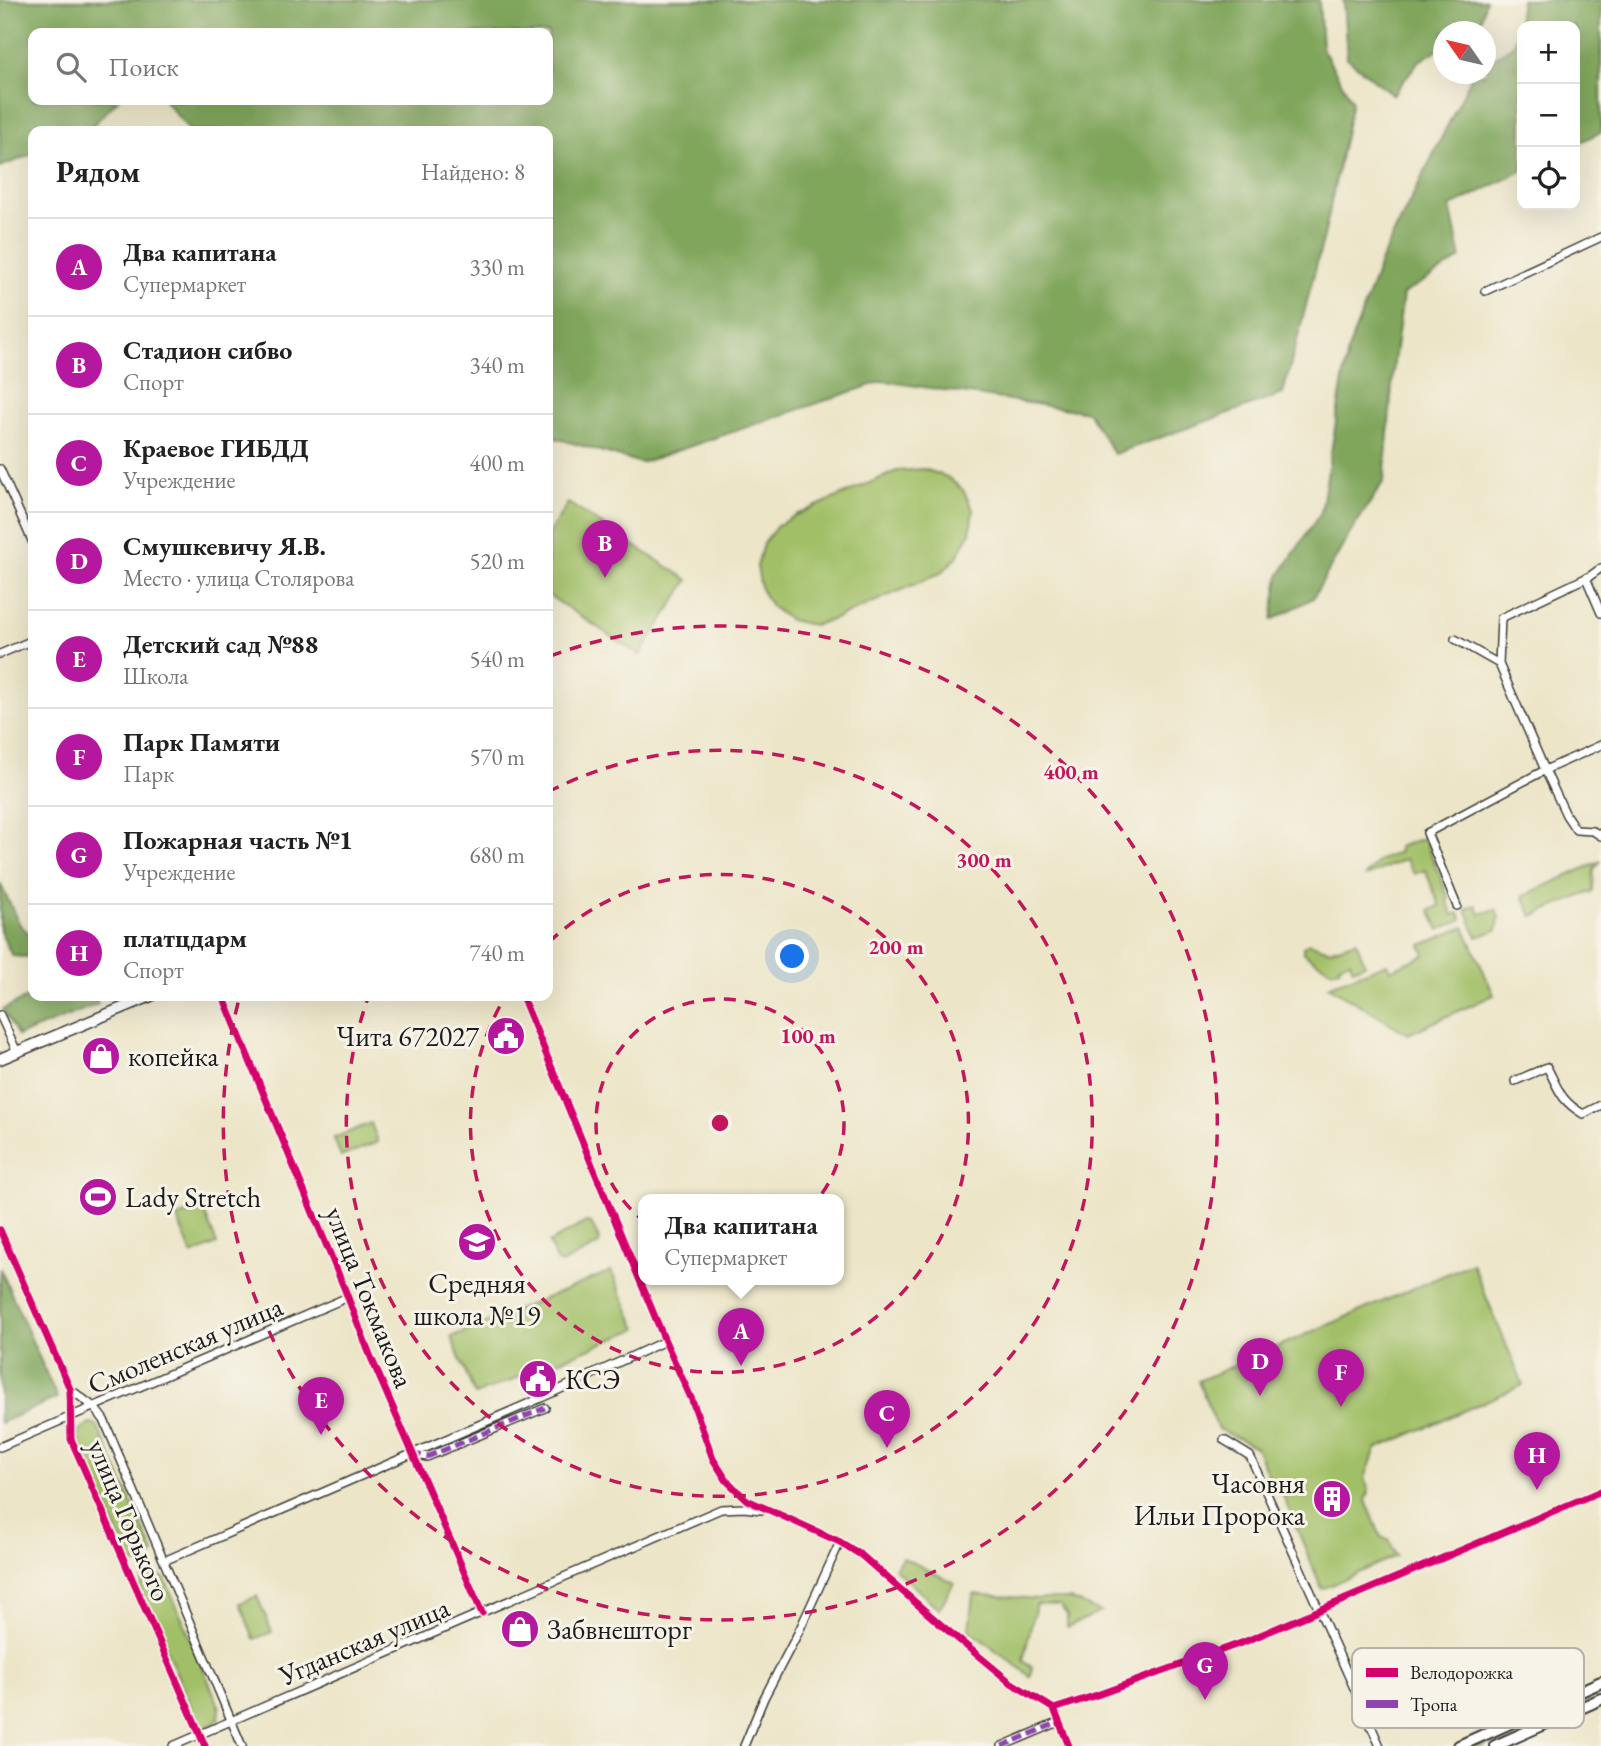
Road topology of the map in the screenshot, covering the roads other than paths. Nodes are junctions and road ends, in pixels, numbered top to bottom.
1 (1601, 237) edge
2 (1485, 291) dead end
3 (0, 469) edge
4 (28, 532) edge
5 (1601, 568) edge
6 (1586, 578) junction
7 (1601, 613) edge
8 (1455, 639) dead end
9 (28, 642) edge
10 (0, 654) edge
11 (1499, 664) junction
12 (1601, 745) edge
13 (1545, 770) junction
14 (1601, 836) edge
15 (1457, 906) dead end
16 (138, 1001) edge
17 (225, 1001) edge
18 (524, 1001) edge
19 (0, 1015) edge
20 (17, 1052) junction
21 (0, 1059) edge
22 (1515, 1081) dead end
23 (1601, 1105) edge
24 (0, 1230) edge
25 (638, 1276) edge
26 (642, 1285) edge
27 (348, 1297) junction
28 (665, 1341) junction
29 (70, 1389) junction
30 (94, 1407) junction
31 (545, 1408) dead end
32 (70, 1416) junction
33 (1224, 1440) dead end
34 (0, 1447) edge
35 (412, 1453) junction
36 (1601, 1491) edge
37 (769, 1511) junction
38 (840, 1542) junction
39 (164, 1562) junction
40 (1321, 1610) junction
41 (482, 1613) junction
42 (1352, 1681) edge
43 (1601, 1682) edge
44 (1584, 1690) edge
45 (1601, 1699) edge
46 (1584, 1707) edge
47 (1054, 1709) junction
48 (232, 1721) junction
49 (1059, 1722) junction
50 (1372, 1728) edge
51 (1498, 1728) edge
52 (1536, 1728) edge
53 (200, 1734) junction
54 (173, 1746) edge
55 (205, 1746) edge
56 (242, 1746) edge
57 (744, 1746) edge
58 (1002, 1746) edge
59 (1069, 1746) edge
60 (1380, 1746) edge
61 (1458, 1746) edge
62 (1495, 1746) edge

1 - 2 street
3 - 4 street
5 - 6 street
6 - 7 street
6 - 11 street
8 - 11 street
9 - 10 street
11 - 13 street
12 - 13 street
13 - 14 street
13 - 15 street
16 - 20 street
17 - 27 street, улица Токмакова
18 - 25 street
19 - 20 street
20 - 21 street
22 - 23 street
24 - 29 street, улица Горького
26 - 28 street
27 - 30 street, Смоленская улица
27 - 35 street, улица Токмакова
28 - 35 street
28 - 37 street
29 - 30 street, улица Горького
29 - 32 street, улица Горького
30 - 32 street, Смоленская улица
30 - 39 street, улица Горького
31 - 35 street
32 - 34 street, Смоленская улица
32 - 53 street, улица Горького
33 - 40 street
35 - 39 street
35 - 41 street, улица Токмакова
36 - 40 street
37 - 38 street
37 - 41 street, Угданская улица
38 - 47 street
38 - 57 street
39 - 48 street, улица Горького
40 - 42 street
40 - 47 street
41 - 48 street, Угданская улица
43 - 44 main road
45 - 46 main road
47 - 49 street
48 - 53 street, Угданская улица
48 - 56 street, улица Горького
49 - 58 street
49 - 59 street
50 - 60 street
51 - 61 main road
52 - 62 main road
53 - 54 street, Угданская улица
53 - 55 street, улица Горького

